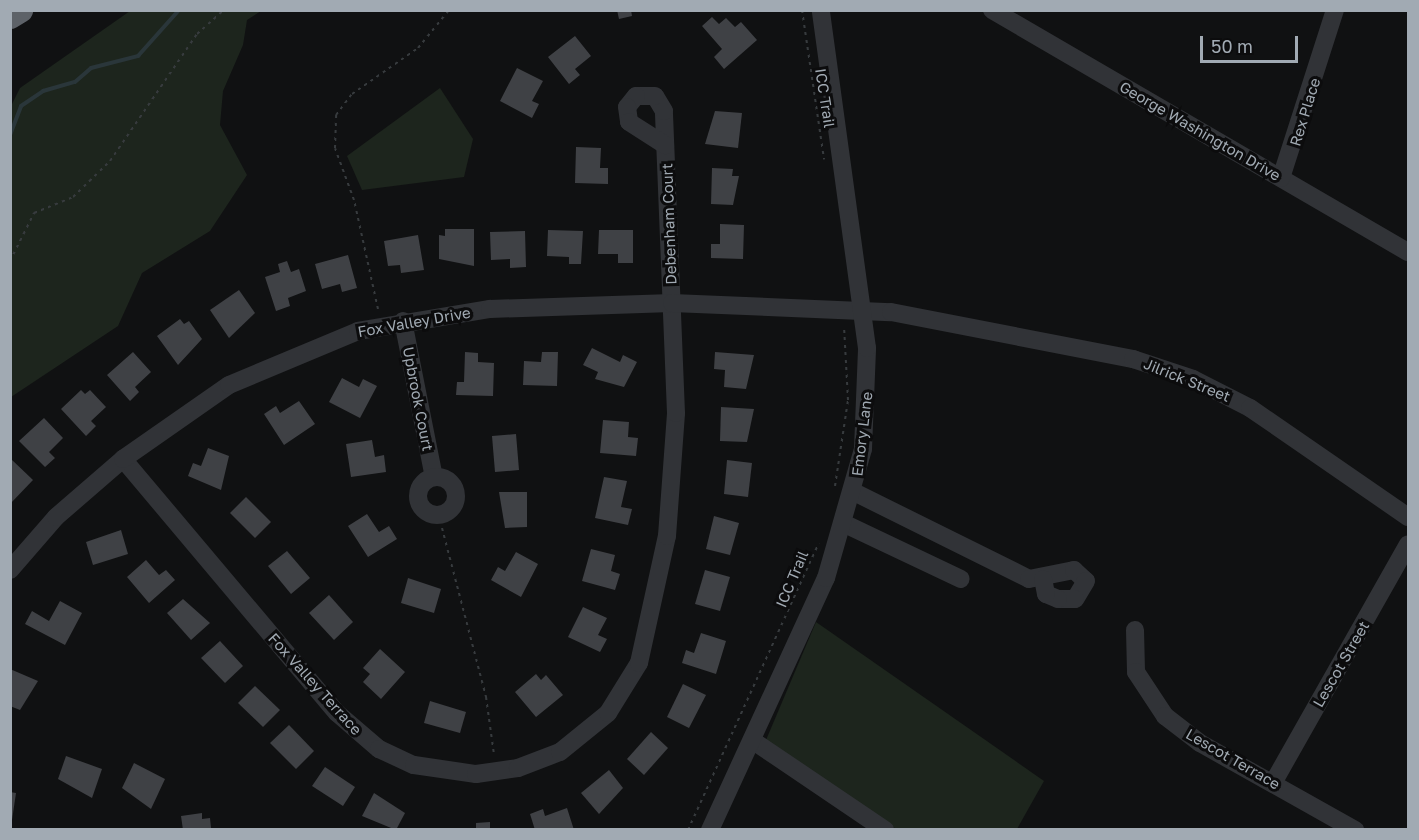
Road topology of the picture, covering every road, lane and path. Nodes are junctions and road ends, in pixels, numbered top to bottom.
1 (20, 10) edge
2 (224, 10) edge
3 (449, 10) edge
4 (802, 10) edge
5 (820, 10) edge
6 (992, 10) edge
7 (1335, 10) edge
8 (10, 16) edge
9 (665, 146) dead end
10 (825, 161) dead end
11 (1281, 178) junction
12 (1408, 252) edge
13 (10, 261) edge
14 (672, 303) junction
15 (378, 309) dead end
16 (862, 311) junction
17 (843, 320) dead end
18 (403, 321) junction
19 (123, 459) junction
20 (434, 477) dead end
21 (834, 491) dead end
22 (854, 492) junction
23 (1408, 517) edge
24 (845, 524) junction
25 (441, 528) dead end
26 (822, 534) dead end
27 (1408, 544) edge
28 (10, 570) edge
29 (961, 579) dead end
30 (1042, 579) dead end
31 (1135, 630) dead end
32 (752, 740) junction
33 (494, 760) dead end
34 (1273, 783) junction
35 (688, 830) edge
36 (710, 830) edge
37 (885, 830) edge
38 (1355, 830) edge

1 - 8 highway
2 - 13 path
3 - 15 path
4 - 10 path, ICC Trail
5 - 16 street, Emory Lane
6 - 11 street, George Washington Drive
7 - 11 street, Rex Place
9 - 14 street, Debenham Court
11 - 12 street, George Washington Drive
14 - 16 street, Fox Valley Drive
14 - 18 street, Fox Valley Drive
14 - 19 street, Fox Valley Terrace
16 - 22 street, Emory Lane
16 - 23 street, Jilrick Street
17 - 21 path
18 - 19 street, Fox Valley Drive
18 - 20 street, Upbrook Court
19 - 28 street, Fox Valley Drive
22 - 24 street, Emory Lane
22 - 30 street
24 - 29 street
24 - 32 street, Emory Lane
25 - 33 path
26 - 35 path, ICC Trail
27 - 34 street, Lescot Street
31 - 34 street, Lescot Terrace
32 - 36 street, Emory Lane
32 - 37 street
34 - 38 street, Lescot Terrace

